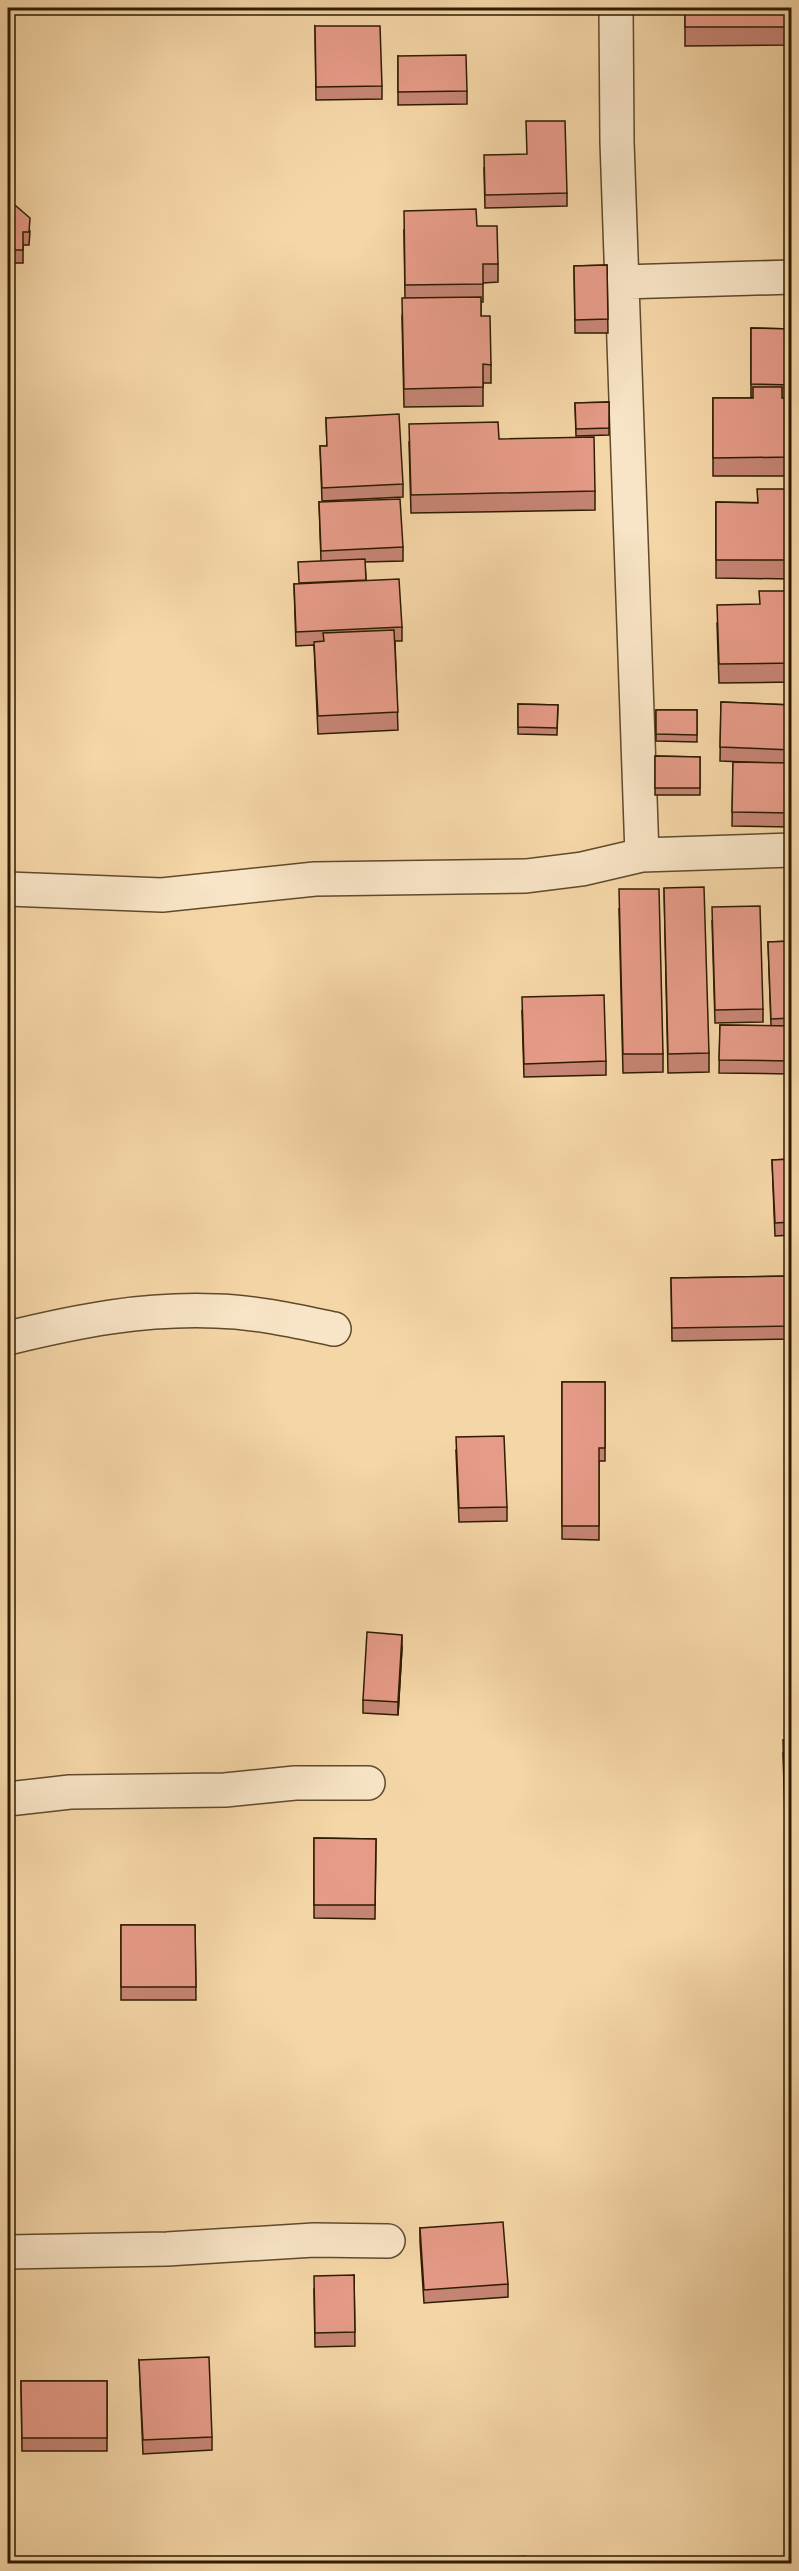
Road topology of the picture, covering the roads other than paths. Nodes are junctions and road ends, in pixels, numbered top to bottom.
1 (616, 8) edge
2 (792, 277) edge
3 (622, 282) junction
4 (792, 849) edge
5 (642, 855) junction
6 (8, 889) edge
7 (334, 1329) dead end
8 (8, 1338) edge
9 (368, 1783) dead end
10 (8, 1799) edge
11 (388, 2241) dead end
12 (8, 2252) edge

1 - 3 street
2 - 3 street
3 - 5 street
4 - 5 street
5 - 6 street
7 - 8 street
9 - 10 street
11 - 12 street

